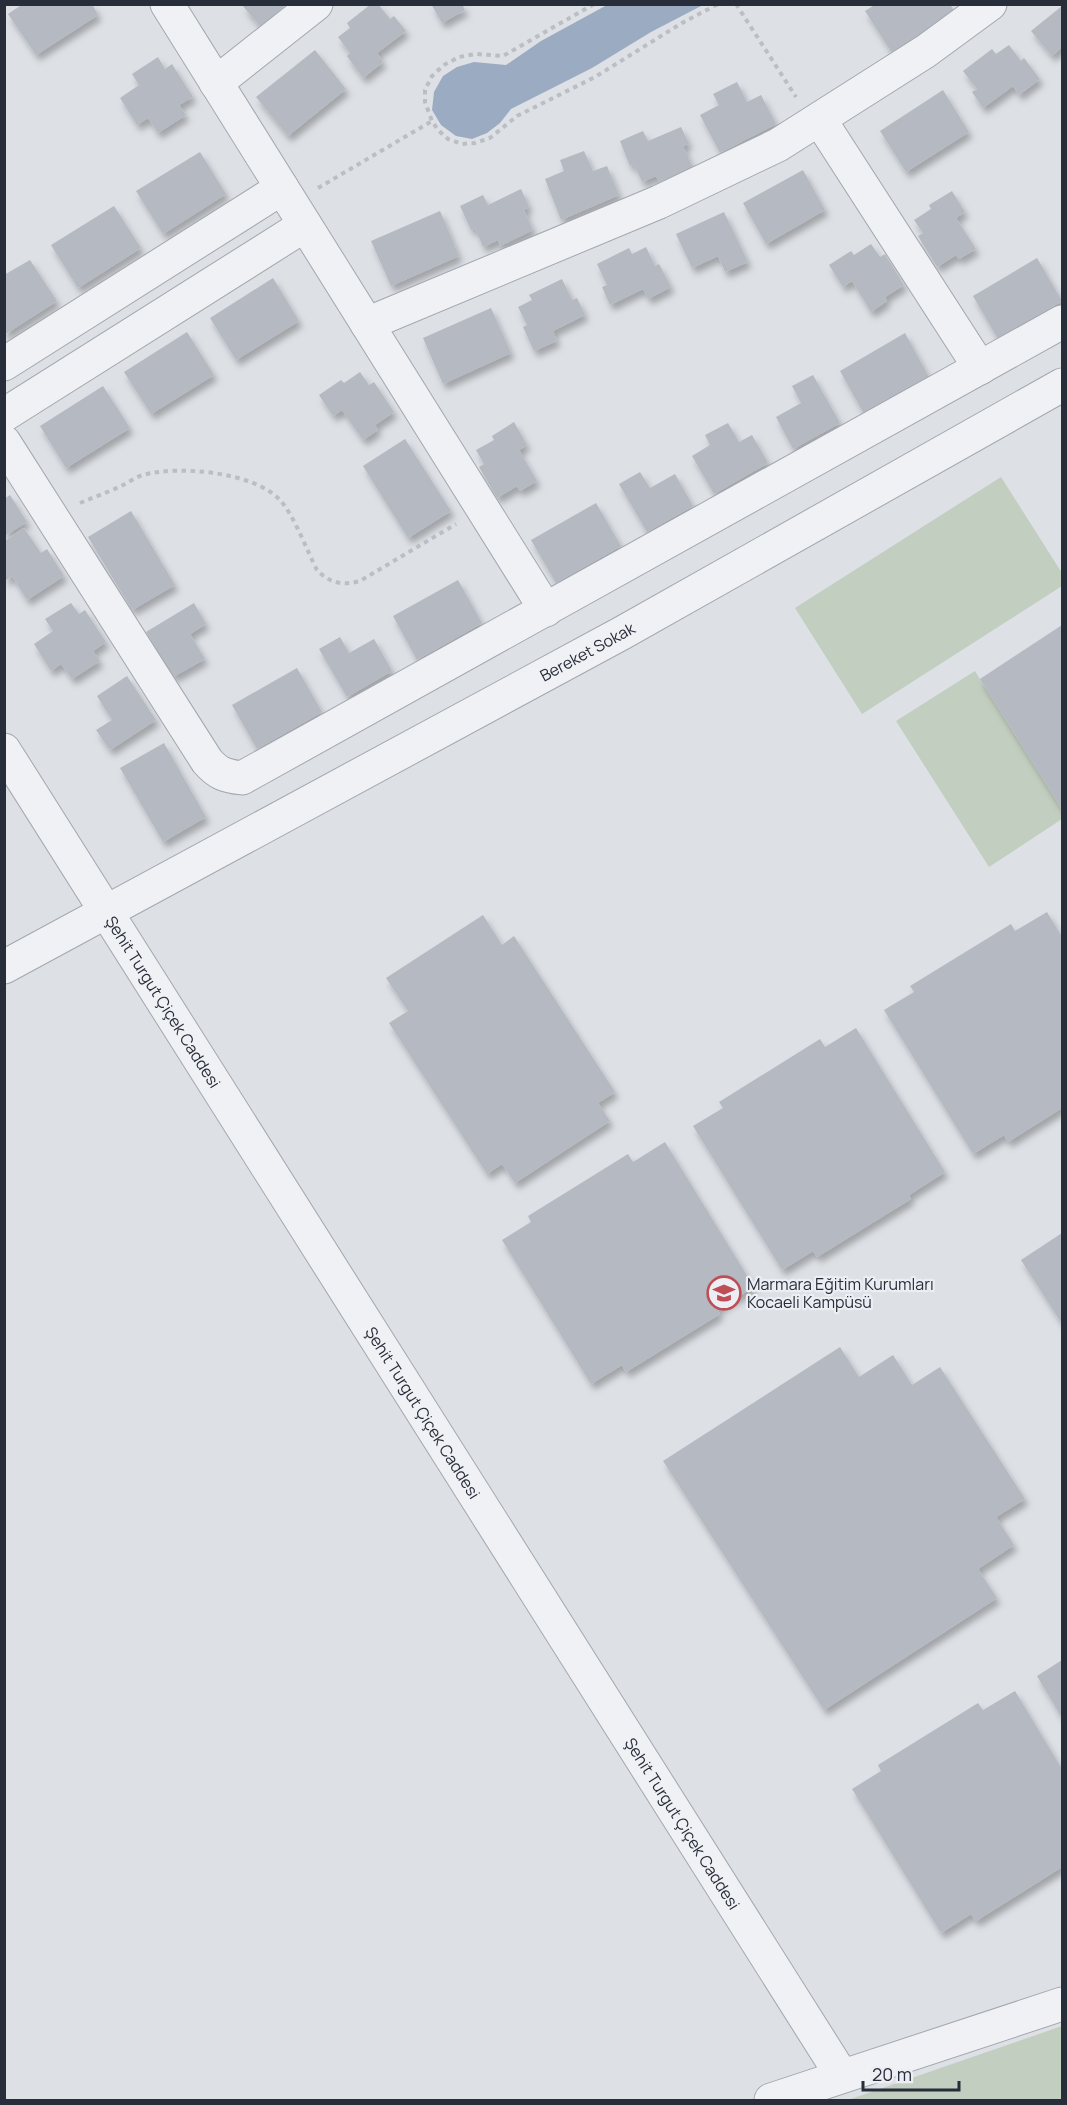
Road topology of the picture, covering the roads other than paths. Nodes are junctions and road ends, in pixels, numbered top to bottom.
1 (167, 4) edge
2 (316, 4) edge
3 (990, 4) edge
4 (216, 83) junction
5 (816, 122) junction
6 (293, 206) junction
7 (1062, 322) edge
8 (367, 324) junction
9 (4, 364) edge
10 (980, 368) junction
11 (1062, 385) edge
12 (4, 415) edge
13 (4, 442) edge
14 (546, 610) junction
15 (4, 750) edge
16 (107, 910) junction
17 (4, 967) edge
18 (1062, 2004) edge
19 (842, 2076) junction
20 (771, 2100) edge

1 - 4 street
2 - 4 street
3 - 5 street
4 - 6 street
5 - 8 street
5 - 10 street
6 - 8 street
6 - 9 street
6 - 12 street
7 - 10 street
8 - 14 street
10 - 14 street
11 - 16 street, Bereket Sokak
13 - 14 street
15 - 16 street, Şehit Turgut Çiçek Caddesi
16 - 17 street, Bereket Sokak
16 - 19 street, Şehit Turgut Çiçek Caddesi
18 - 19 street
19 - 20 street

